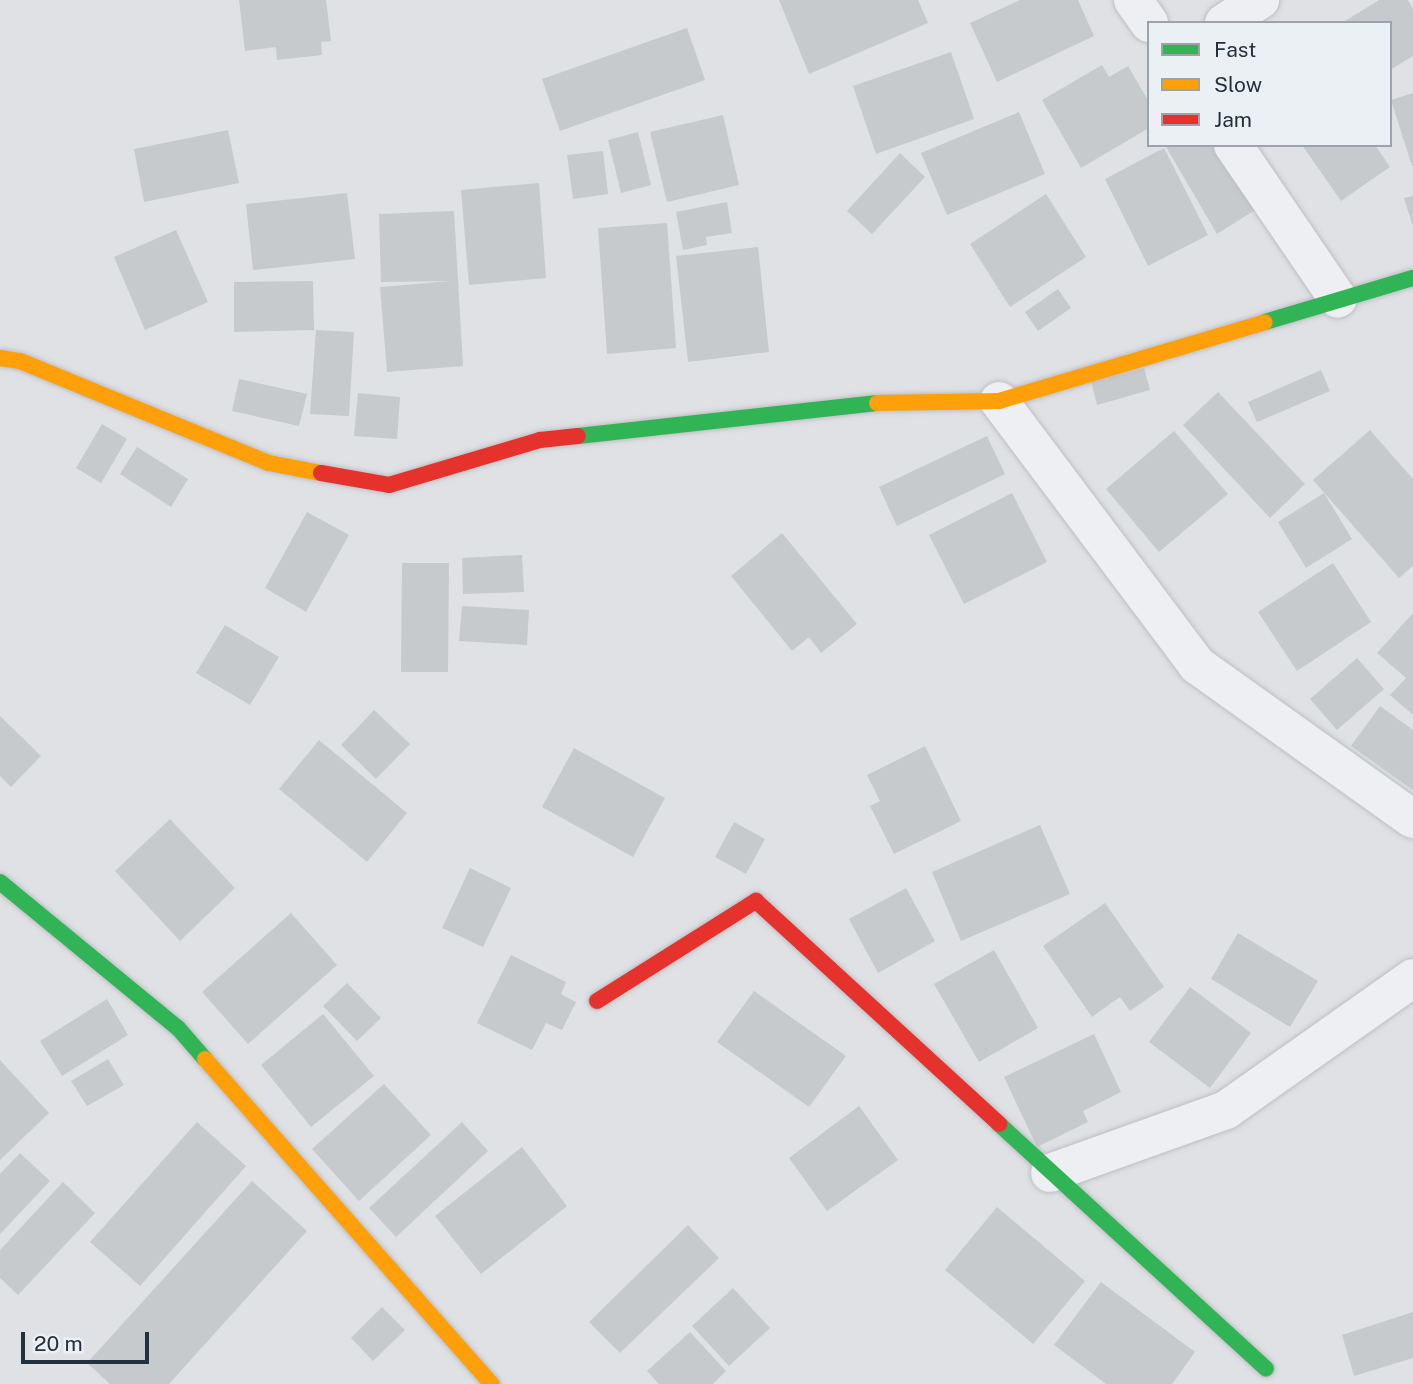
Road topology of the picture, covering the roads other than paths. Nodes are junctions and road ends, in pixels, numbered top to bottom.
1 (1133, 0) edge
2 (1260, 0) edge
3 (1148, 21) edge
4 (1227, 21) edge
5 (1234, 147) edge
6 (1413, 278) edge
7 (1338, 299) junction
8 (0, 358) edge
9 (999, 401) junction
10 (1413, 819) edge
11 (0, 882) edge
12 (1413, 978) edge
13 (597, 1002) dead end
14 (1050, 1173) junction
15 (1266, 1369) dead end
16 (492, 1384) edge

1 - 3 street
2 - 4 street
5 - 7 street
6 - 7 street
7 - 9 street
8 - 9 street
9 - 10 street
11 - 16 street
12 - 14 street
13 - 14 street
14 - 15 street

